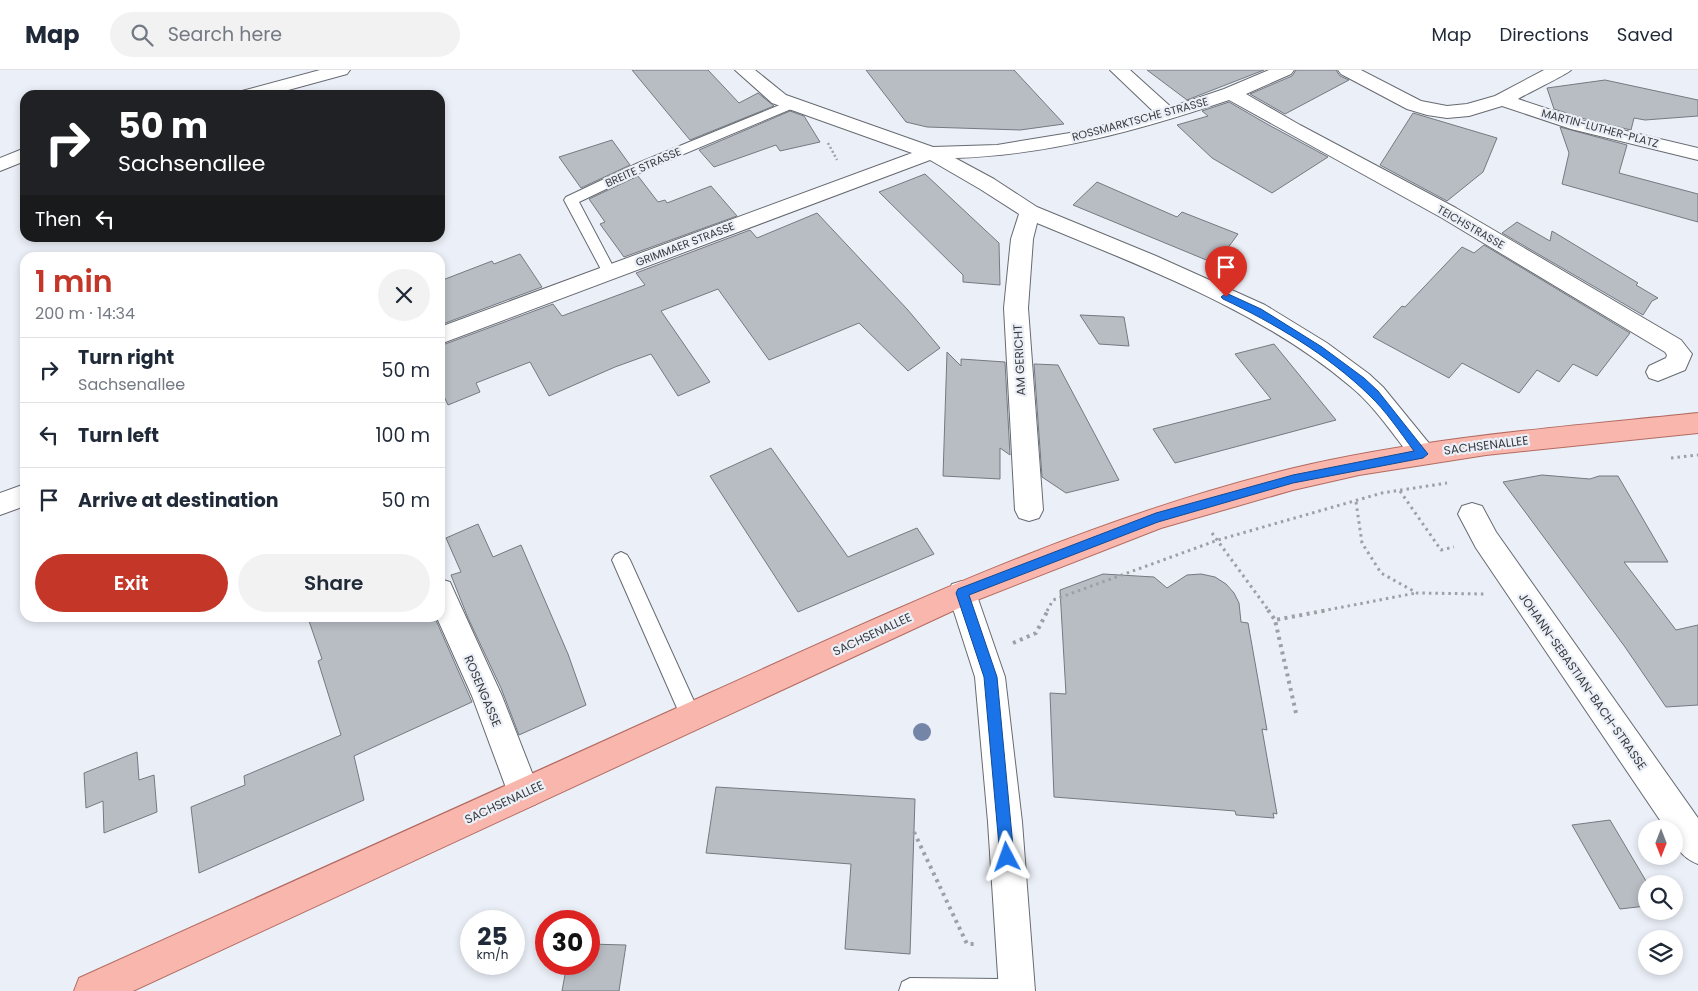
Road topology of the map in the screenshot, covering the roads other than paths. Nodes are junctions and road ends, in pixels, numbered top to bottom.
1 (341, 70) edge
2 (744, 70) edge
3 (1119, 70) edge
4 (1347, 70) edge
5 (1280, 71) edge
6 (1551, 71) edge
7 (267, 90) edge
8 (1231, 93) junction
9 (1502, 100) junction
10 (792, 104) junction
11 (1168, 114) junction
12 (931, 154) junction
13 (1698, 154) edge
14 (20, 156) edge
15 (0, 165) edge
16 (1030, 212) junction
17 (609, 272) junction
18 (445, 334) edge
19 (1658, 372) dead end
20 (1698, 423) edge
21 (1423, 454) junction
22 (20, 497) edge
23 (0, 504) edge
24 (1029, 510) dead end
25 (1472, 514) dead end
26 (620, 560) dead end
27 (962, 593) junction
28 (445, 602) edge
29 (691, 717) junction
30 (524, 793) junction
31 (1698, 847) edge
32 (910, 990) dead end
33 (92, 991) edge
34 (1000, 991) edge
35 (1017, 991) edge

1 - 7 street
2 - 10 street
3 - 11 street
4 - 9 street
5 - 8 street, ROSSMARKTSCHE STRASSE
6 - 9 street
8 - 11 street, ROSSMARKTSCHE STRASSE
8 - 19 street, TEICHSTRASSE
9 - 13 street, MARTIN-LUTHER-PLATZ
10 - 12 street
10 - 17 lane, BREITE STRASSE
11 - 12 street, ROSSMARKTSCHE STRASSE
12 - 16 street
12 - 17 street, GRIMMAER STRASSE
14 - 15 street
16 - 21 street
16 - 24 street, AM GERICHT
17 - 18 street, GRIMMAER STRASSE
20 - 21 main road, SACHSENALLEE
21 - 27 main road, SACHSENALLEE
22 - 23 street
25 - 31 street, JOHANN-SEBASTIAN-BACH-STRASSE
26 - 29 lane
27 - 29 main road, SACHSENALLEE
27 - 35 street
28 - 30 street, ROSENGASSE
29 - 30 main road, SACHSENALLEE
30 - 33 main road, SACHSENALLEE
32 - 34 lane

